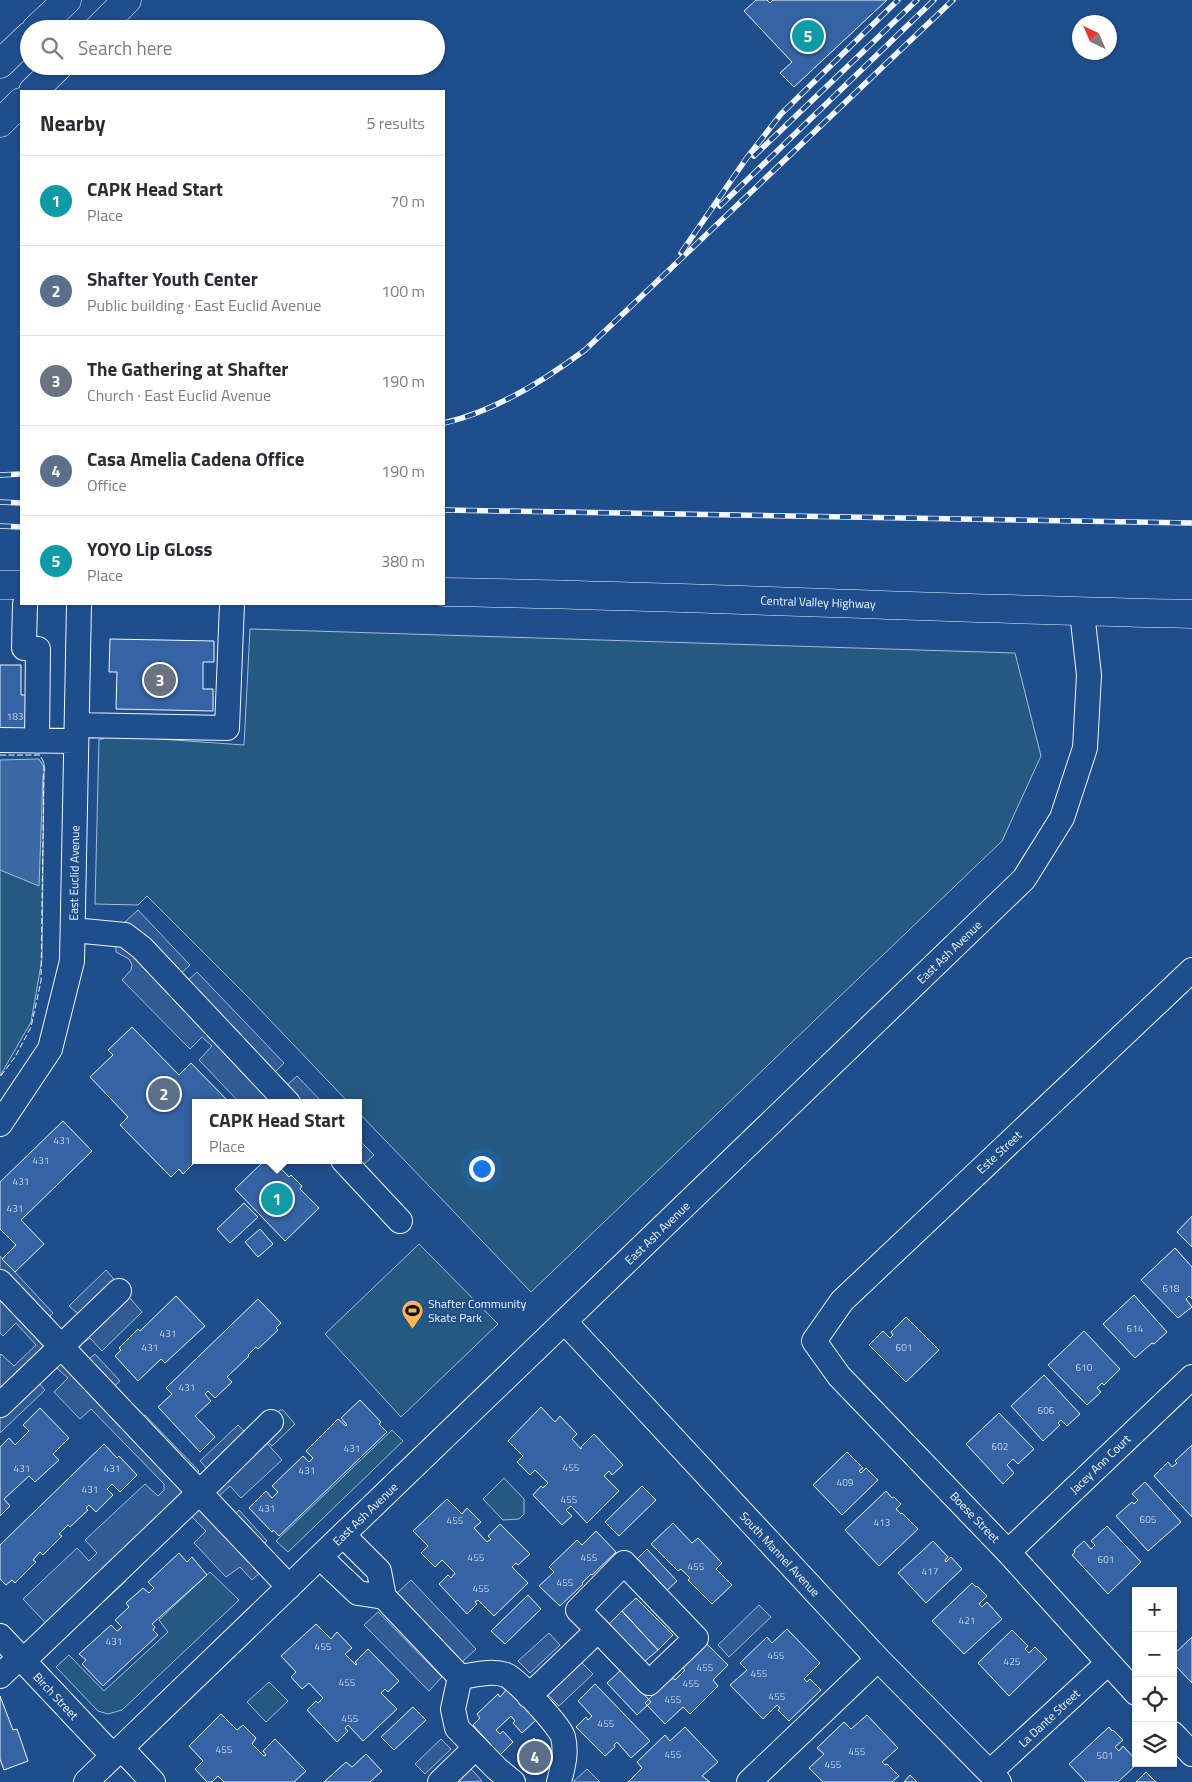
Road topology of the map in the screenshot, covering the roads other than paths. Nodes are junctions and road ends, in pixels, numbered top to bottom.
1 (67, 0) edge
2 (128, 0) edge
3 (46, 20) edge
4 (107, 20) edge
5 (20, 45) edge
6 (0, 64) edge
7 (50, 75) edge
8 (34, 90) edge
9 (20, 103) edge
10 (0, 123) edge
11 (0, 585) edge
12 (20, 585) edge
13 (445, 592) edge
14 (25, 605) edge
15 (79, 605) edge
16 (232, 605) edge
17 (1082, 612) junction
18 (1192, 614) edge
19 (76, 733) junction
20 (0, 740) edge
21 (37, 741) junction
22 (73, 930) junction
23 (1192, 970) edge
24 (284, 1099) edge
25 (0, 1124) edge
26 (347, 1164) edge
27 (400, 1221) dead end
28 (0, 1282) edge
29 (119, 1291) dead end
30 (565, 1322) junction
31 (814, 1341) joint
32 (62, 1346) junction
33 (1192, 1376) edge
34 (0, 1405) edge
35 (271, 1422) dead end
36 (200, 1492) junction
37 (343, 1535) junction
38 (1008, 1552) junction
39 (320, 1557) junction
40 (290, 1586) junction
41 (384, 1598) junction
42 (598, 1630) junction
43 (0, 1636) edge
44 (22, 1659) junction
45 (878, 1659) junction
46 (1108, 1663) junction
47 (0, 1676) edge
48 (460, 1677) junction
49 (1132, 1689) edge
50 (529, 1696) junction
51 (1177, 1738) edge
52 (476, 1747) junction
53 (117, 1752) junction
54 (1192, 1754) edge
55 (995, 1777) edge
56 (86, 1782) edge
57 (153, 1782) edge
58 (440, 1782) edge
59 (513, 1782) edge
60 (559, 1782) edge
61 (748, 1782) edge

1 - 3 main road
2 - 4 main road
5 - 6 main road
7 - 8 main road
9 - 10 main road
11 - 12 main road
13 - 17 main road, Central Valley Highway
14 - 21 street
15 - 19 street, East Euclid Avenue
16 - 19 street
17 - 18 main road, Central Valley Highway
17 - 30 street, East Ash Avenue
19 - 21 street
19 - 22 street, East Euclid Avenue
20 - 21 street
22 - 24 street
22 - 25 street, East Euclid Avenue
23 - 31 street, Este Street
26 - 27 street
28 - 32 street
29 - 32 street
30 - 37 street, East Ash Avenue
30 - 45 street, South Mannel Avenue
31 - 38 street, Boese Street
32 - 34 street
32 - 36 street
33 - 38 street, Jacey Ann Court
35 - 36 street
36 - 40 street
36 - 44 street
37 - 39 street, East Ash Avenue
37 - 41 street
38 - 46 street, Boese Street
39 - 40 street, East Ash Avenue
39 - 41 street
40 - 53 street, East Ash Avenue
41 - 48 street
42 - 42 street
42 - 50 street
43 - 44 street, Birch Street
44 - 47 street
44 - 53 street, Birch Street
45 - 55 street, South Mannel Avenue
45 - 61 street
46 - 49 street, Boese Street
46 - 55 street, La Dante Street
48 - 50 street
48 - 52 street
50 - 60 street
51 - 54 street
52 - 58 street
52 - 59 street
53 - 56 street, East Ash Avenue
53 - 57 street, Birch Street

